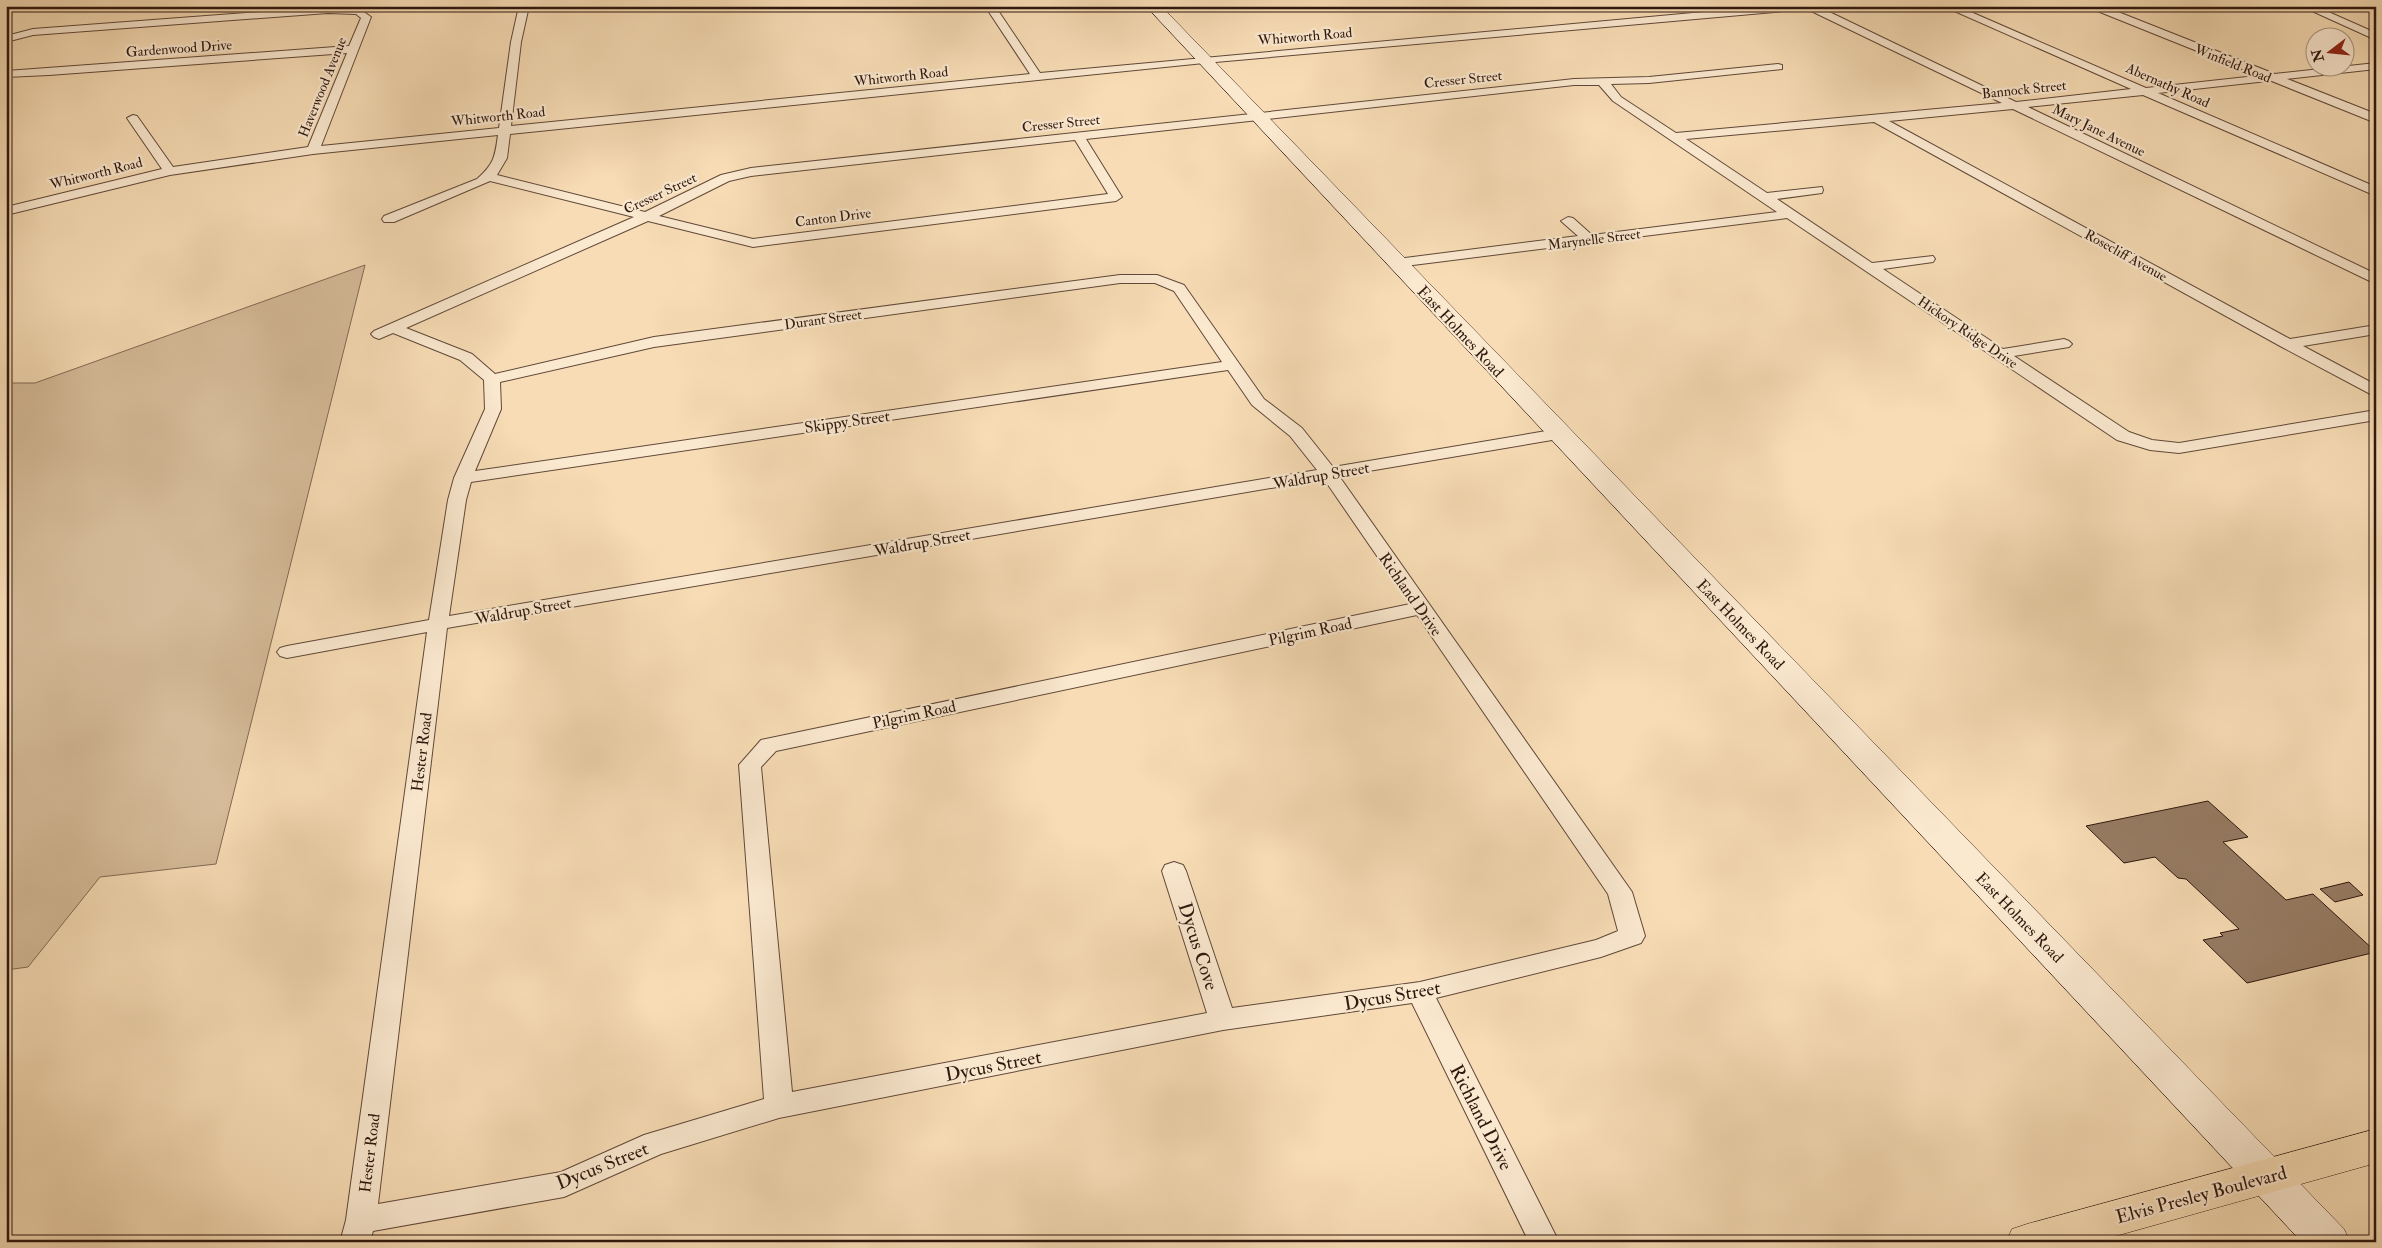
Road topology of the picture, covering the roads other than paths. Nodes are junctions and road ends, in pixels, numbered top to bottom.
1 (524, 6) edge
2 (990, 6) edge
3 (1152, 6) edge
4 (1805, 6) edge
5 (1809, 6) edge
6 (1948, 6) edge
7 (2091, 6) edge
8 (2306, 6) edge
9 (2376, 37) edge
10 (6, 39) edge
11 (353, 49) junction
12 (1204, 60) junction
13 (2376, 66) edge
14 (1778, 68) dead end
15 (6, 74) edge
16 (1037, 77) junction
17 (2271, 77) junction
18 (1604, 82) junction
19 (2145, 91) junction
20 (2014, 105) junction
21 (1256, 116) junction
22 (133, 118) dead end
23 (1876, 118) junction
24 (2376, 119) edge
25 (504, 131) junction
26 (1079, 137) junction
27 (1675, 137) junction
28 (313, 150) junction
29 (170, 171) junction
30 (489, 177) junction
31 (1817, 190) dead end
32 (2376, 192) edge
33 (1766, 197) junction
34 (6, 211) edge
35 (1790, 214) junction
36 (648, 216) junction
37 (389, 219) dead end
38 (1568, 221) dead end
39 (1589, 239) junction
40 (1928, 259) dead end
41 (1397, 263) junction
42 (1870, 267) junction
43 (1157, 280) joint
44 (2376, 280) edge
45 (2376, 330) edge
46 (2064, 344) dead end
47 (2287, 344) junction
48 (2000, 354) junction
49 (1231, 364) junction
50 (492, 379) junction
51 (2376, 392) edge
52 (2376, 415) edge
53 (1558, 434) junction
54 (1329, 474) junction
55 (463, 478) junction
56 (1421, 608) junction
57 (438, 624) junction
58 (287, 652) dead end
59 (1174, 871) dead end
60 (1632, 936) joint
61 (1420, 992) junction
62 (1223, 1020) junction
63 (779, 1106) junction
64 (2376, 1146) edge
65 (2266, 1176) junction
66 (358, 1231) edge
67 (1544, 1242) edge
68 (2026, 1242) edge
69 (2329, 1242) edge

1 - 25 street
2 - 16 street
3 - 12 main road, East Holmes Road
4 - 12 street, Whitworth Road
5 - 20 street, Mary Jane Avenue
6 - 19 street, Abernathy Road
7 - 17 street, Winfield Road
8 - 9 street
10 - 11 street, Haverwood Avenue
11 - 15 street, Gardenwood Drive
11 - 28 street, Haverwood Avenue
12 - 16 street, Whitworth Road
12 - 21 main road, East Holmes Road
13 - 17 street, Bannock Street
14 - 18 street, Cresser Street
16 - 25 street, Whitworth Road
17 - 19 street, Bannock Street
17 - 24 street, Winfield Road
18 - 21 street, Cresser Street
18 - 27 street, Hickory Ridge Drive
19 - 20 street, Bannock Street
19 - 32 street, Abernathy Road
20 - 23 street, Bannock Street
20 - 44 street, Mary Jane Avenue
21 - 26 street, Cresser Street
21 - 41 main road, East Holmes Road
22 - 29 street
23 - 27 street, Bannock Street
23 - 47 street, Rosecliff Avenue
25 - 28 street, Whitworth Road
25 - 30 street
26 - 36 street, Cresser Street
26 - 36 street, Canton Drive
27 - 33 street, Hickory Ridge Drive
28 - 29 street, Whitworth Road
29 - 34 street, Whitworth Road
30 - 36 street, Canton Drive
30 - 37 street
31 - 33 street
33 - 35 street, Hickory Ridge Drive
35 - 39 street, Marynelle Street
35 - 42 street, Hickory Ridge Drive
36 - 50 street, Cresser Street
38 - 39 street
39 - 41 street, Marynelle Street
40 - 42 street
41 - 53 main road, East Holmes Road
42 - 48 street, Hickory Ridge Drive
43 - 49 street, Richland Drive
43 - 50 street, Durant Street
45 - 47 street
46 - 48 street
47 - 51 street, Rosecliff Avenue
48 - 52 street, Hickory Ridge Drive
49 - 54 street, Richland Drive
49 - 55 street, Skippy Street
50 - 55 street, Hester Road
53 - 54 street, Waldrup Street
53 - 65 main road, East Holmes Road
54 - 56 street, Richland Drive
54 - 57 street, Waldrup Street
55 - 57 street, Hester Road
56 - 60 street, Richland Drive
56 - 63 street, Pilgrim Road
57 - 58 street, Waldrup Street
57 - 66 street, Hester Road
59 - 62 street, Dycus Cove
60 - 61 street, Dycus Street
61 - 62 street, Dycus Street
61 - 67 street, Richland Drive
62 - 63 street, Dycus Street
63 - 66 street, Dycus Street
64 - 65 main road, Elvis Presley Boulevard
65 - 68 main road, Elvis Presley Boulevard
65 - 69 main road, East Holmes Road

